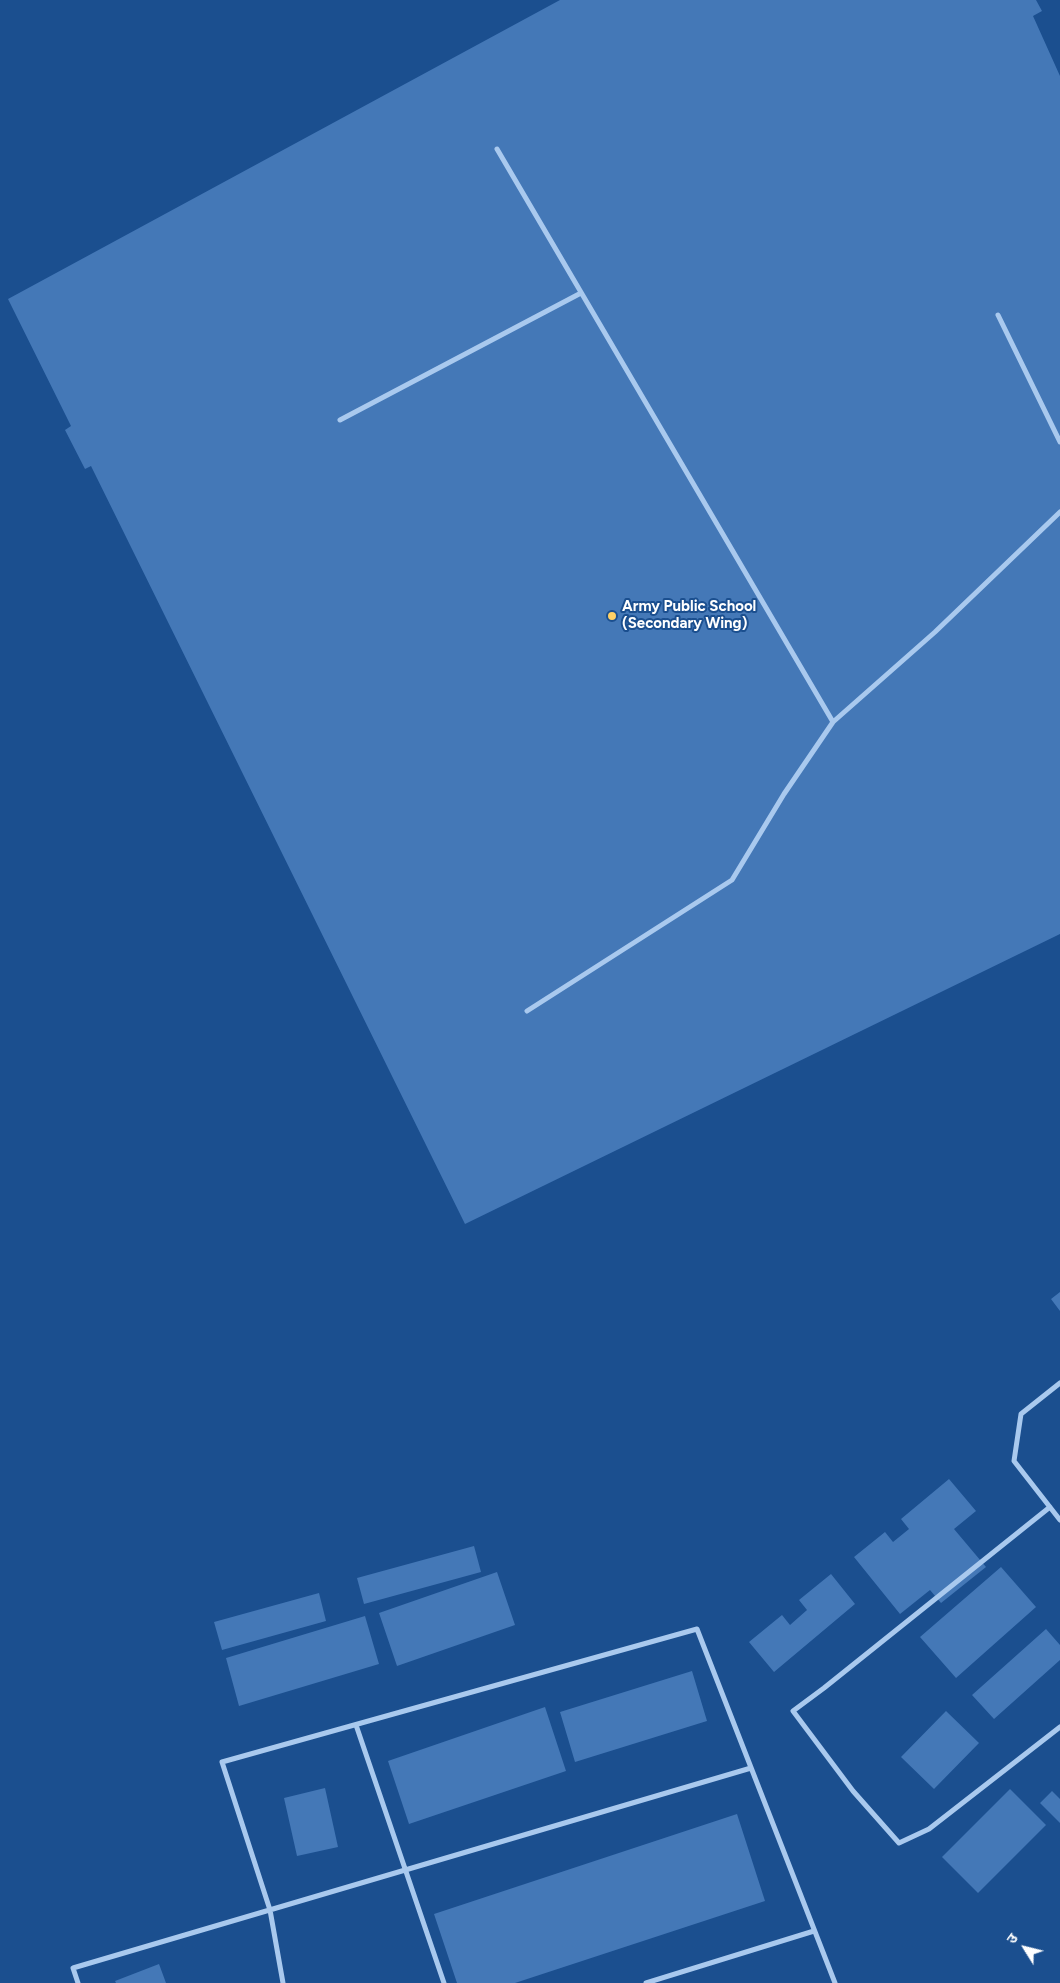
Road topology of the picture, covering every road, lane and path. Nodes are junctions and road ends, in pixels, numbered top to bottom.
1 (497, 149) dead end
2 (581, 293) junction
3 (998, 315) dead end
4 (340, 420) dead end
5 (1060, 442) edge
6 (1060, 512) edge
7 (833, 722) junction
8 (527, 1011) dead end
9 (1060, 1383) edge
10 (1050, 1508) junction
11 (1060, 1520) edge
12 (356, 1724) junction
13 (1060, 1727) edge
14 (751, 1768) junction
15 (405, 1870) junction
16 (270, 1910) junction
17 (814, 1930) junction
18 (78, 1983) edge
19 (283, 1983) edge
20 (444, 1983) edge
21 (646, 1983) edge
22 (835, 1983) edge

1 - 2 street
2 - 4 street
2 - 7 street
3 - 5 street
6 - 7 street
7 - 8 street
9 - 10 street
10 - 11 street
10 - 13 street
12 - 14 street
12 - 15 street
12 - 16 street
14 - 15 street
14 - 17 street
15 - 16 street
15 - 20 street
16 - 18 street
16 - 19 street
17 - 21 street
17 - 22 street

